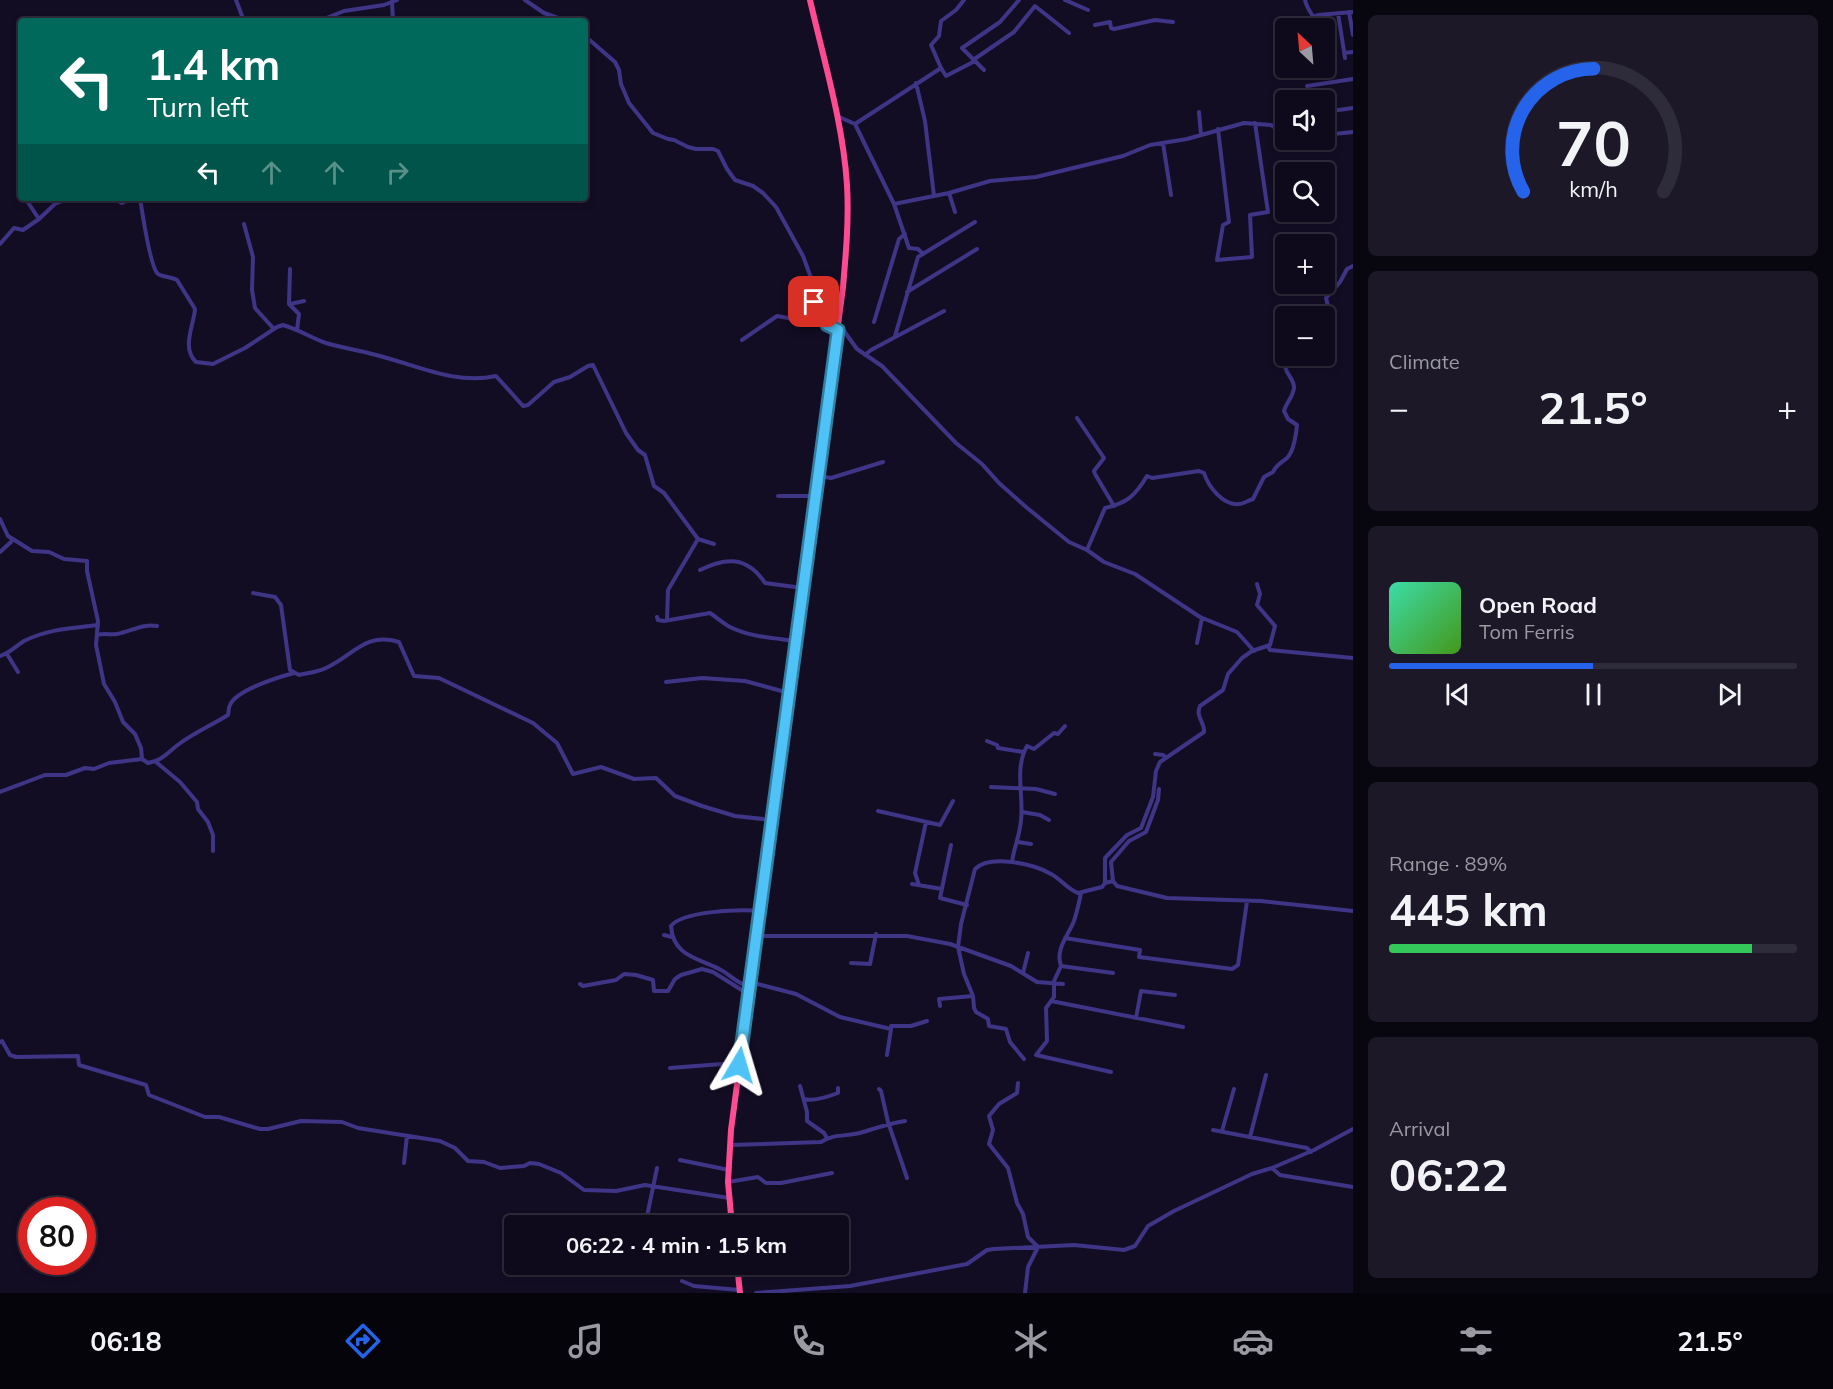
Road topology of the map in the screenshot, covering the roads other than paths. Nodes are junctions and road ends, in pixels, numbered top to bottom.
1 (236, 0) edge
2 (394, 0) edge
3 (525, 0) edge
4 (810, 0) edge
5 (964, 0) edge
6 (1019, 0) edge
7 (1065, 0) edge
8 (1305, 0) edge
9 (1088, 10) dead end
10 (1351, 12) edge
11 (1338, 13) junction
12 (1315, 16) junction
13 (243, 18) edge
14 (327, 18) edge
15 (393, 18) edge
16 (558, 18) edge
17 (1311, 18) edge
18 (1173, 22) dead end
19 (1095, 25) dead end
20 (1069, 33) dead end
21 (1353, 34) edge
22 (588, 39) edge
23 (1353, 52) edge
24 (974, 60) junction
25 (941, 68) junction
26 (984, 70) dead end
27 (1353, 79) edge
28 (916, 83) junction
29 (1307, 86) dead end
30 (1353, 108) edge
31 (1335, 110) edge
32 (1199, 112) dead end
33 (837, 115) junction
34 (1255, 123) junction
35 (855, 124) junction
36 (1275, 128) edge
37 (1218, 129) junction
38 (1353, 132) edge
39 (1335, 134) edge
40 (1201, 135) junction
41 (1163, 143) junction
42 (949, 193) junction
43 (1171, 195) dead end
44 (934, 196) junction
45 (27, 201) edge
46 (62, 201) edge
47 (140, 201) edge
48 (894, 204) junction
49 (955, 212) dead end
50 (39, 219) junction
51 (975, 222) dead end
52 (244, 225) dead end
53 (905, 234) junction
54 (0, 244) edge
55 (977, 249) dead end
56 (922, 255) junction
57 (1353, 266) edge
58 (290, 269) dead end
59 (907, 292) junction
60 (304, 301) dead end
61 (289, 304) junction
62 (1328, 306) edge
63 (944, 311) dead end
64 (874, 322) dead end
65 (827, 325) junction
66 (274, 329) junction
67 (837, 329) junction
68 (297, 330) junction
69 (895, 336) junction
70 (742, 340) dead end
71 (865, 355) junction
72 (1286, 366) edge
73 (1077, 418) dead end
74 (882, 462) dead end
75 (819, 476) junction
76 (778, 496) dead end
77 (816, 496) junction
78 (1114, 506) junction
79 (0, 519) edge
80 (12, 539) junction
81 (698, 539) junction
82 (714, 544) dead end
83 (1087, 550) junction
84 (0, 552) edge
85 (700, 570) dead end
86 (1257, 584) dead end
87 (804, 588) junction
88 (253, 593) dead end
89 (657, 617) dead end
90 (1202, 618) junction
91 (667, 620) junction
92 (98, 625) junction
93 (157, 626) dead end
94 (97, 635) junction
95 (797, 641) junction
96 (1197, 643) dead end
97 (1268, 646) junction
98 (1254, 651) junction
99 (7, 654) junction
100 (0, 656) edge
101 (1353, 658) edge
102 (18, 672) dead end
103 (295, 673) junction
104 (666, 682) dead end
105 (790, 693) junction
106 (1065, 726) dead end
107 (987, 741) dead end
108 (1023, 752) junction
109 (1155, 754) dead end
110 (1166, 758) junction
111 (142, 759) junction
112 (156, 762) junction
113 (991, 788) dead end
114 (1021, 788) junction
115 (1159, 789) dead end
116 (0, 792) edge
117 (1055, 794) dead end
118 (953, 801) dead end
119 (878, 811) dead end
120 (1022, 812) junction
121 (772, 820) junction
122 (1049, 820) dead end
123 (926, 822) junction
124 (1018, 842) junction
125 (1031, 844) dead end
126 (951, 845) dead end
127 (213, 851) dead end
128 (1012, 862) junction
129 (1113, 881) junction
130 (1105, 883) junction
131 (912, 884) dead end
132 (919, 885) junction
133 (942, 889) junction
134 (1081, 893) junction
135 (1247, 901) junction
136 (967, 905) junction
137 (759, 911) junction
138 (1353, 911) edge
139 (876, 934) junction
140 (664, 935) dead end
141 (756, 936) junction
142 (672, 937) junction
143 (1065, 938) junction
144 (957, 947) junction
145 (1028, 953) dead end
146 (851, 963) dead end
147 (1061, 966) junction
148 (1023, 973) junction
149 (1113, 973) dead end
150 (580, 984) dead end
151 (749, 984) junction
152 (1054, 984) junction
153 (1063, 984) dead end
154 (748, 994) junction
155 (1175, 995) dead end
156 (973, 996) junction
157 (1052, 1001) junction
158 (940, 1006) dead end
159 (1136, 1018) junction
160 (927, 1021) dead end
161 (1183, 1027) dead end
162 (891, 1029) junction
163 (0, 1042) edge
164 (887, 1055) dead end
165 (1024, 1059) dead end
166 (739, 1065) junction
167 (670, 1068) dead end
168 (1111, 1072) dead end
169 (1266, 1075) dead end
170 (1018, 1083) dead end
171 (800, 1086) dead end
172 (838, 1088) dead end
173 (879, 1089) dead end
174 (1234, 1089) dead end
175 (804, 1099) junction
176 (905, 1120) dead end
177 (890, 1126) junction
178 (1353, 1129) edge
179 (1213, 1130) dead end
180 (1222, 1131) junction
181 (407, 1136) junction
182 (1250, 1137) junction
183 (827, 1138) junction
184 (730, 1146) junction
185 (1311, 1152) junction
186 (680, 1160) dead end
187 (404, 1163) dead end
188 (657, 1168) dead end
189 (1272, 1168) junction
190 (729, 1170) junction
191 (832, 1173) dead end
192 (907, 1178) dead end
193 (728, 1182) junction
194 (654, 1186) junction
195 (1353, 1188) edge
196 (729, 1198) junction
197 (647, 1215) edge
198 (731, 1215) edge
199 (1038, 1247) junction
200 (738, 1275) edge
201 (682, 1281) dead end
202 (740, 1292) edge
203 (756, 1293) edge
204 (1025, 1293) edge

1 - 13 street
2 - 14 street
2 - 15 street
3 - 16 street
4 - 33 highway
5 - 25 street
6 - 24 street
7 - 9 street
8 - 12 street
10 - 11 street
10 - 21 street
11 - 12 street
11 - 23 street
12 - 17 street
18 - 19 street
20 - 24 street
22 - 65 street
24 - 25 street
24 - 26 street
25 - 28 street
27 - 29 street
28 - 35 street
28 - 44 street
30 - 31 street
32 - 40 street
33 - 35 street
33 - 67 highway
34 - 36 street
34 - 37 street
34 - 37 street
35 - 48 street
37 - 40 street
38 - 39 street
40 - 41 street
41 - 42 street
41 - 43 street
42 - 44 street
42 - 49 street
44 - 48 street
45 - 50 street
46 - 50 street
47 - 66 street
48 - 53 street
50 - 54 street
51 - 56 street
52 - 66 street
53 - 56 street
53 - 64 street
55 - 59 street
56 - 59 street
57 - 62 street
58 - 61 street
59 - 69 street
60 - 61 street
61 - 68 street
63 - 69 street
65 - 67 street
65 - 70 street
66 - 68 street
67 - 71 street
67 - 75 highway
68 - 81 street
69 - 71 street
71 - 83 street
72 - 78 street
73 - 78 street
74 - 75 street
75 - 77 highway
76 - 77 street
77 - 87 highway
78 - 83 street
79 - 80 street
80 - 84 street
80 - 92 street
81 - 82 street
81 - 91 street
83 - 90 street
85 - 87 street
86 - 97 street
87 - 95 highway
88 - 103 street
89 - 91 street
90 - 96 street
90 - 98 street
91 - 95 street
92 - 94 street
92 - 99 street
93 - 94 street
94 - 111 street
95 - 105 highway
97 - 98 street
97 - 101 street
98 - 110 street
99 - 100 street
99 - 102 street
103 - 112 street
103 - 121 street
104 - 105 street
105 - 121 highway
106 - 108 street
107 - 108 street
108 - 114 street
109 - 110 street
110 - 130 street
111 - 112 street
111 - 116 street
112 - 127 street
113 - 114 street
114 - 117 street
114 - 120 street
115 - 129 street
118 - 123 street
119 - 123 street
120 - 122 street
120 - 124 street
121 - 137 highway
123 - 132 street
124 - 125 street
124 - 128 street
126 - 133 street
128 - 134 street
128 - 136 street
129 - 130 street
129 - 135 street
130 - 134 street
131 - 132 street
132 - 133 street
133 - 136 street
134 - 143 street
135 - 138 street
135 - 143 street
136 - 144 street
137 - 141 highway
137 - 142 street
139 - 141 street
139 - 144 street
139 - 146 street
140 - 142 street
141 - 151 highway
142 - 151 street
143 - 147 street
144 - 148 street
144 - 156 street
145 - 148 street
147 - 149 street
147 - 152 street
148 - 152 street
150 - 154 street
151 - 154 highway
151 - 162 street
152 - 153 street
152 - 157 street
154 - 166 highway
155 - 159 street
156 - 158 street
156 - 165 street
157 - 159 street
157 - 168 street
159 - 161 street
160 - 162 street
162 - 164 street
163 - 181 street
166 - 167 street
166 - 184 highway
169 - 182 street
170 - 199 street
171 - 175 street
172 - 175 street
173 - 177 street
174 - 180 street
175 - 183 street
176 - 177 street
177 - 183 street
177 - 192 street
178 - 185 street
179 - 180 street
180 - 182 street
181 - 187 street
181 - 194 street
182 - 185 street
183 - 184 street
184 - 190 highway
185 - 189 street
186 - 190 street
188 - 194 street
189 - 195 street
189 - 199 street
190 - 193 highway
191 - 193 street
193 - 196 highway
194 - 196 street
194 - 197 street
196 - 198 highway
199 - 203 street
199 - 204 street
200 - 202 highway
201 - 202 street

